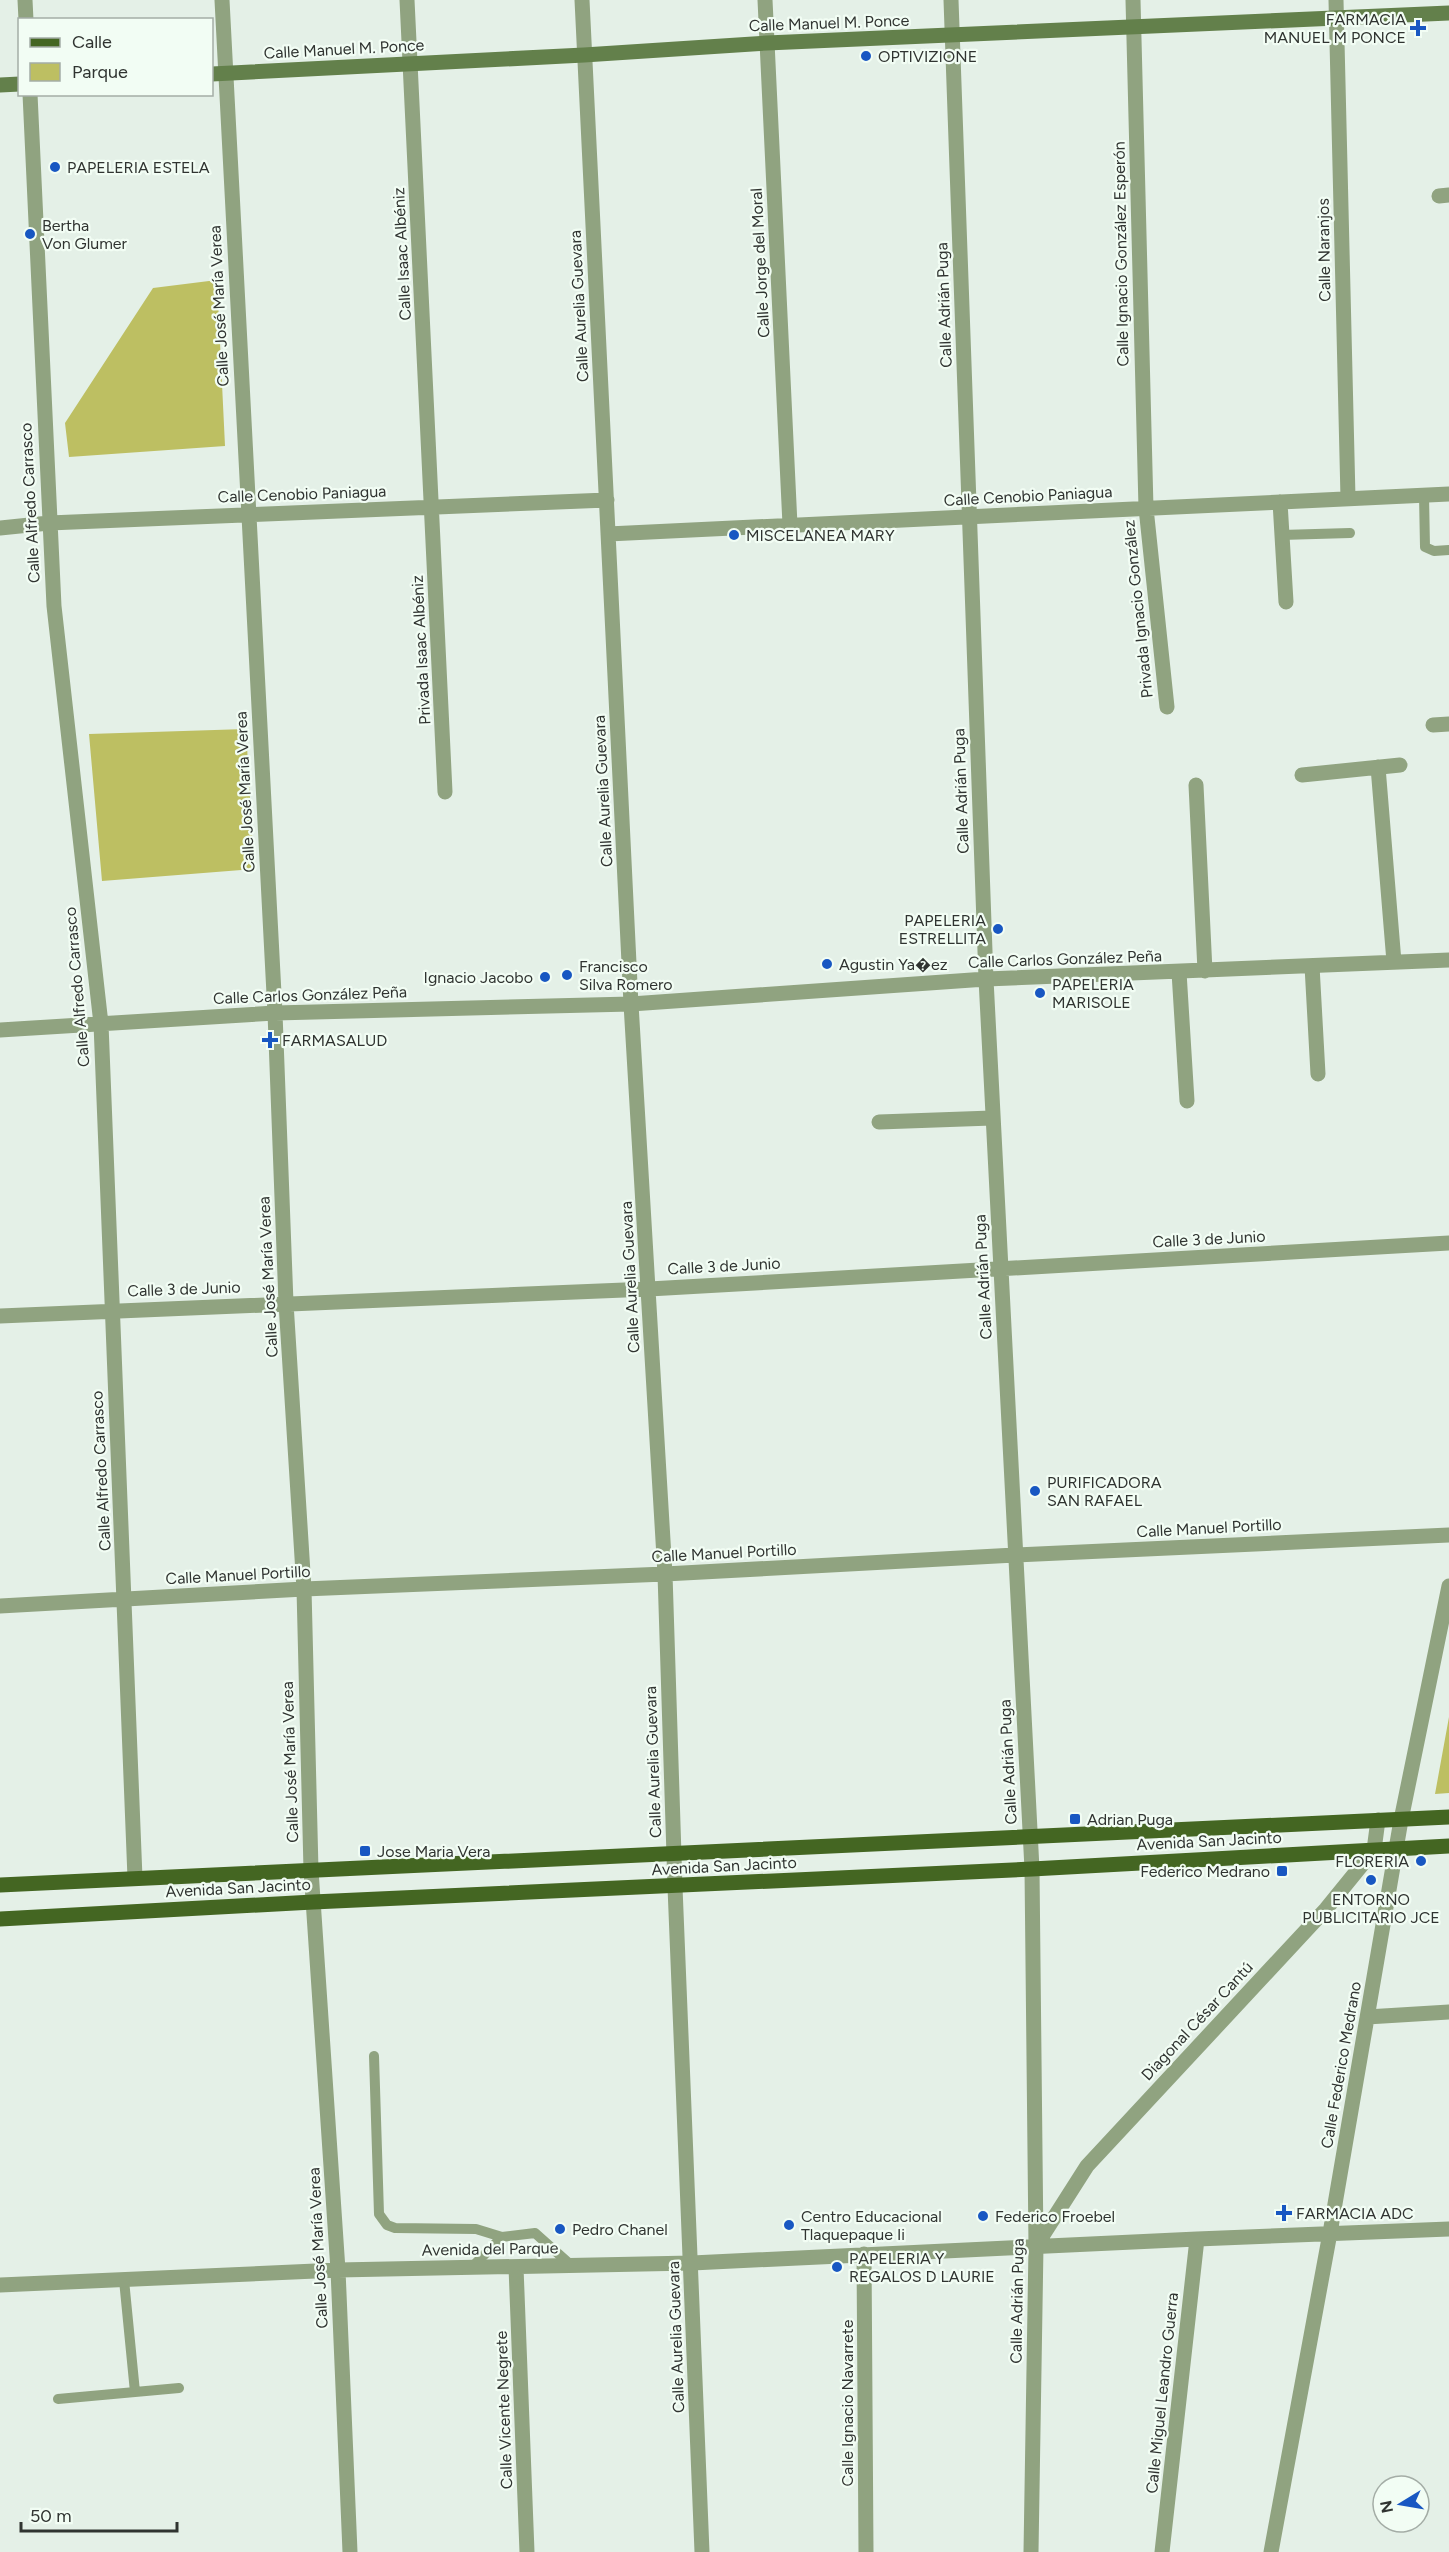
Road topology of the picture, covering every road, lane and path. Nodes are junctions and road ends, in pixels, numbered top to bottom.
1 (25, 0) edge
2 (222, 0) edge
3 (407, 0) edge
4 (582, 0) edge
5 (765, 0) edge
6 (951, 0) edge
7 (1133, 0) edge
8 (1336, 0) edge
9 (1449, 13) edge
10 (26, 18) edge
11 (1336, 20) junction
12 (1134, 28) junction
13 (952, 35) junction
14 (767, 43) junction
15 (584, 55) junction
16 (410, 64) junction
17 (218, 74) edge
18 (18, 84) edge
19 (0, 85) edge
20 (30, 96) edge
21 (1449, 494) edge
22 (1424, 495) junction
23 (1348, 498) junction
24 (607, 500) junction
25 (1280, 502) junction
26 (432, 507) junction
27 (1146, 508) junction
28 (248, 514) junction
29 (969, 516) junction
30 (48, 523) junction
31 (790, 525) junction
32 (0, 528) edge
33 (1350, 533) dead end
34 (608, 534) junction
35 (1281, 535) junction
36 (1449, 550) edge
37 (1286, 602) dead end
38 (1167, 707) dead end
39 (1449, 723) edge
40 (1433, 725) dead end
41 (1400, 765) dead end
42 (1378, 766) junction
43 (1302, 775) dead end
44 (1196, 785) dead end
45 (445, 792) dead end
46 (1449, 960) edge
47 (1394, 962) junction
48 (1312, 966) junction
49 (1205, 971) junction
50 (1179, 972) junction
51 (986, 980) junction
52 (632, 1004) junction
53 (275, 1013) junction
54 (101, 1024) junction
55 (0, 1030) edge
56 (1318, 1074) dead end
57 (1187, 1101) dead end
58 (992, 1118) junction
59 (879, 1122) dead end
60 (1449, 1243) edge
61 (1001, 1269) junction
62 (649, 1288) junction
63 (286, 1303) junction
64 (112, 1310) junction
65 (0, 1316) edge
66 (1449, 1535) edge
67 (1015, 1555) junction
68 (665, 1574) junction
69 (1449, 1586) edge
70 (303, 1589) junction
71 (125, 1600) junction
72 (0, 1606) edge
73 (1449, 1817) edge
74 (1378, 1820) junction
75 (1401, 1820) junction
76 (1030, 1836) junction
77 (1449, 1846) edge
78 (1396, 1849) junction
79 (1374, 1850) junction
80 (674, 1852) junction
81 (311, 1869) junction
82 (1032, 1869) junction
83 (135, 1878) junction
84 (0, 1885) edge
85 (675, 1887) junction
86 (313, 1902) junction
87 (0, 1919) edge
88 (1449, 2012) edge
89 (1367, 2018) junction
90 (374, 2056) dead end
91 (1449, 2229) edge
92 (1330, 2233) junction
93 (502, 2237) junction
94 (1197, 2239) junction
95 (1036, 2246) junction
96 (864, 2254) junction
97 (692, 2263) junction
98 (572, 2266) junction
99 (516, 2267) junction
100 (471, 2268) junction
101 (338, 2270) junction
102 (124, 2280) junction
103 (0, 2286) edge
104 (179, 2388) dead end
105 (135, 2392) junction
106 (58, 2399) dead end
107 (351, 2552) edge
108 (527, 2552) edge
109 (702, 2552) edge
110 (866, 2552) edge
111 (1031, 2552) edge
112 (1162, 2552) edge
113 (1271, 2552) edge

1 - 10 street
2 - 17 street, Calle José María Verea
3 - 16 street, Calle Isaac Albéniz
4 - 15 street, Calle Aurelia Guevara
5 - 14 street, Calle Jorge del Moral
6 - 13 street, Calle Adrián Puga
7 - 12 street, Calle Ignacio González Esperón
8 - 11 street, Calle Naranjos
9 - 11 street, Calle Manuel M. Ponce
11 - 12 street, Calle Manuel M. Ponce
11 - 23 street, Calle Naranjos
12 - 13 street, Calle Manuel M. Ponce
12 - 27 street, Calle Ignacio González Esperón
13 - 14 street, Calle Manuel M. Ponce
13 - 29 street, Calle Adrián Puga
14 - 15 street, Calle Manuel M. Ponce
14 - 31 street, Calle Jorge del Moral
15 - 16 street, Calle Manuel M. Ponce
15 - 24 street, Calle Aurelia Guevara
16 - 17 street, Calle Manuel M. Ponce
16 - 26 street, Calle Isaac Albéniz
17 - 28 street, Calle José María Verea
18 - 19 street
20 - 30 street, Calle Alfredo Carrasco
21 - 22 street, Calle Cenobio Paniagua
22 - 23 street, Calle Cenobio Paniagua
22 - 36 lane
23 - 25 street, Calle Cenobio Paniagua
24 - 26 street, Calle Cenobio Paniagua
24 - 34 street, Calle Aurelia Guevara
25 - 27 street, Calle Cenobio Paniagua
25 - 35 street
26 - 28 street, Calle Cenobio Paniagua
26 - 45 street, Privada Isaac Albéniz
27 - 29 street, Calle Cenobio Paniagua
27 - 38 street, Privada Ignacio González
28 - 30 street, Calle Cenobio Paniagua
28 - 53 street, Calle José María Verea
29 - 31 street, Calle Cenobio Paniagua
29 - 51 street, Calle Adrián Puga
30 - 32 street, Calle Cenobio Paniagua
30 - 54 street, Calle Alfredo Carrasco
31 - 34 street, Calle Cenobio Paniagua
33 - 35 lane
34 - 52 street, Calle Aurelia Guevara
35 - 37 street
39 - 40 street
41 - 42 street
42 - 43 street
42 - 47 street
44 - 49 street
46 - 47 street, Calle Carlos González Peña
47 - 48 street, Calle Carlos González Peña
48 - 49 street, Calle Carlos González Peña
48 - 56 street
49 - 50 street, Calle Carlos González Peña
50 - 51 street, Calle Carlos González Peña
50 - 57 street
51 - 52 street, Calle Carlos González Peña
51 - 58 street, Calle Adrián Puga
52 - 53 street, Calle Carlos González Peña
52 - 62 street, Calle Aurelia Guevara
53 - 54 street, Calle Carlos González Peña
53 - 63 street, Calle José María Verea
54 - 55 street, Calle Carlos González Peña
54 - 64 street, Calle Alfredo Carrasco
58 - 59 street
58 - 61 street, Calle Adrián Puga
60 - 61 street, Calle 3 de Junio
61 - 62 street, Calle 3 de Junio
61 - 67 street, Calle Adrián Puga
62 - 63 street, Calle 3 de Junio
62 - 68 street, Calle Aurelia Guevara
63 - 64 street, Calle 3 de Junio
63 - 70 street, Calle José María Verea
64 - 65 street, Calle 3 de Junio
64 - 71 street, Calle Alfredo Carrasco
66 - 67 street, Calle Manuel Portillo
67 - 68 street, Calle Manuel Portillo
67 - 76 street, Calle Adrián Puga
68 - 70 street, Calle Manuel Portillo
68 - 80 street, Calle Aurelia Guevara
69 - 75 street, Calle Federico Medrano
70 - 71 street, Calle Manuel Portillo
70 - 81 street, Calle José María Verea
71 - 72 street, Calle Manuel Portillo
71 - 83 street, Calle Alfredo Carrasco
73 - 75 main road, Avenida San Jacinto
74 - 75 main road, Avenida San Jacinto
74 - 76 main road, Avenida San Jacinto
74 - 79 street
75 - 78 street, Calle Federico Medrano
76 - 80 main road, Avenida San Jacinto
76 - 82 street, Calle Adrián Puga
77 - 78 main road, Avenida San Jacinto
78 - 79 main road, Avenida San Jacinto
78 - 89 street, Calle Federico Medrano
79 - 82 main road, Avenida San Jacinto
79 - 95 street, Diagonal César Cantú
80 - 81 main road, Avenida San Jacinto
80 - 85 street, Calle Aurelia Guevara
81 - 83 main road, Avenida San Jacinto
81 - 86 street, Calle José María Verea
82 - 85 main road, Avenida San Jacinto
82 - 95 street, Calle Adrián Puga
83 - 84 main road, Avenida San Jacinto
85 - 86 main road, Avenida San Jacinto
85 - 97 street, Calle Aurelia Guevara
86 - 87 main road, Avenida San Jacinto
86 - 101 street, Calle José María Verea
88 - 89 street
89 - 92 street, Calle Federico Medrano
90 - 93 lane
91 - 92 street, Avenida del Parque
92 - 94 street, Avenida del Parque
92 - 113 street, Calle Federico Medrano
93 - 98 lane
93 - 100 lane
94 - 95 street, Avenida del Parque
94 - 112 street, Calle Miguel Leandro Guerra
95 - 96 street, Avenida del Parque
95 - 111 street, Calle Adrián Puga
96 - 97 street, Avenida del Parque
96 - 110 street, Calle Ignacio Navarrete
97 - 98 street, Avenida del Parque
97 - 109 street, Calle Aurelia Guevara
98 - 99 street, Avenida del Parque
99 - 100 street, Avenida del Parque
99 - 108 street, Calle Vicente Negrete
100 - 101 street, Avenida del Parque
101 - 102 street, Avenida del Parque
101 - 107 street, Calle José María Verea
102 - 103 street, Avenida del Parque
102 - 105 lane
104 - 105 lane
105 - 106 lane

